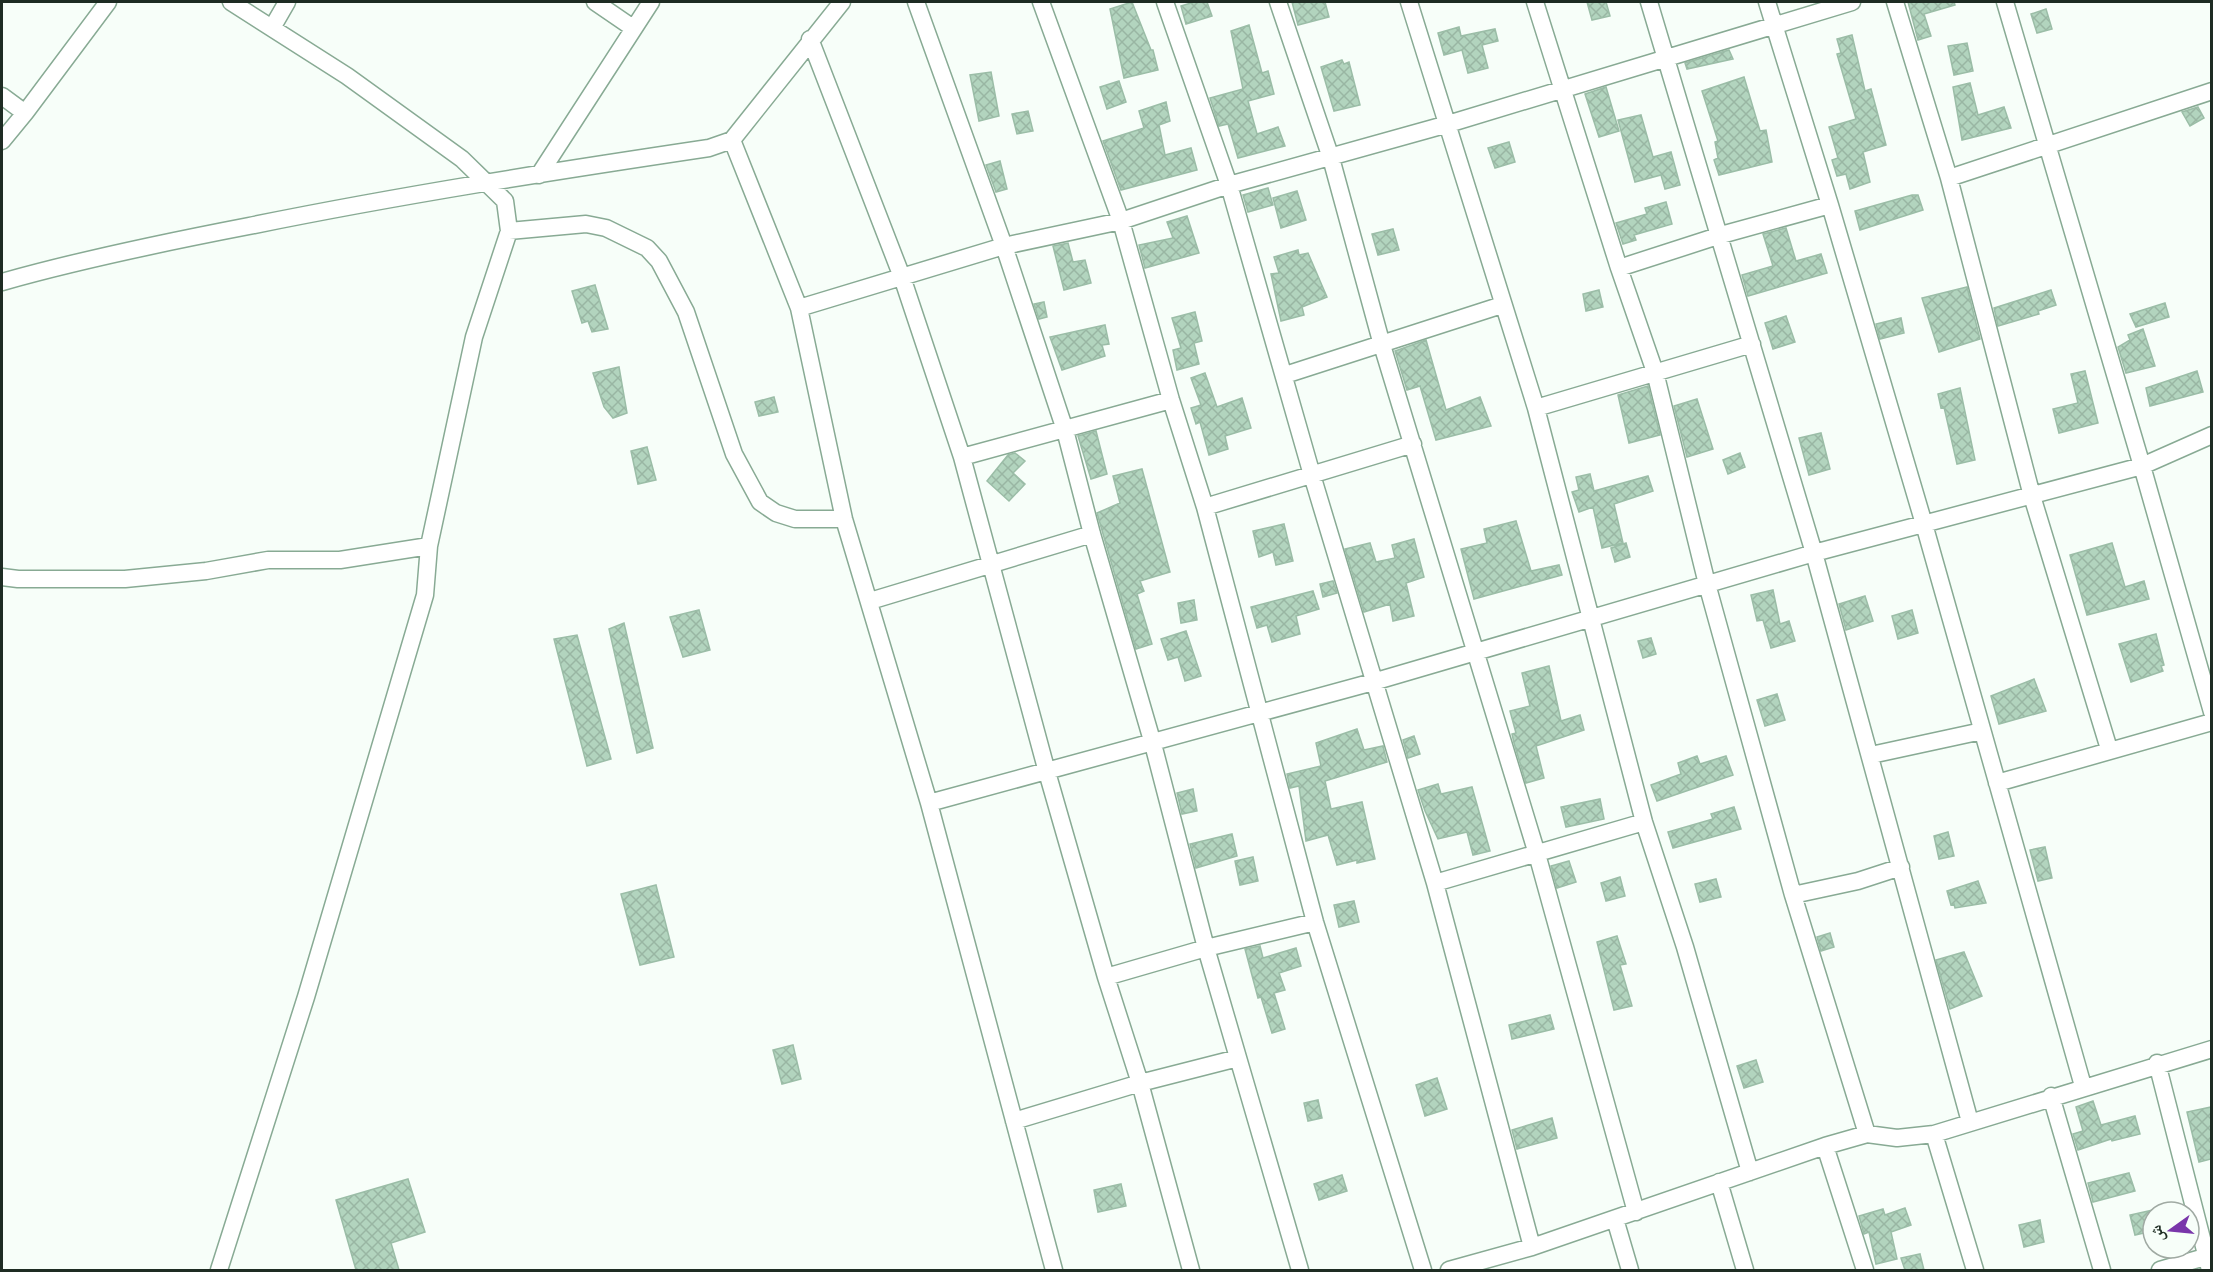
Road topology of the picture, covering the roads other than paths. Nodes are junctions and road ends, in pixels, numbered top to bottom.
1 (108, 2) edge
2 (231, 2) edge
3 (287, 2) edge
4 (595, 2) edge
5 (651, 2) edge
6 (842, 2) edge
7 (916, 2) edge
8 (1041, 2) edge
9 (1165, 2) edge
10 (1278, 2) edge
11 (1409, 2) edge
12 (1534, 2) edge
13 (1649, 2) edge
14 (1767, 2) edge
15 (1852, 2) edge
16 (1895, 2) edge
17 (2006, 2) edge
18 (1775, 26) junction
19 (272, 28) junction
20 (633, 28) junction
21 (810, 39) junction
22 (1666, 58) junction
23 (1563, 88) junction
24 (2211, 91) edge
25 (2, 96) edge
26 (25, 113) junction
27 (1448, 124) junction
28 (732, 140) junction
29 (2, 141) edge
30 (2049, 147) junction
31 (1331, 158) junction
32 (539, 175) junction
33 (1949, 178) junction
34 (489, 183) junction
35 (1228, 184) junction
36 (1830, 205) junction
37 (1121, 221) junction
38 (509, 231) junction
39 (1720, 235) junction
40 (1004, 246) junction
41 (1619, 268) junction
42 (902, 277) junction
43 (2, 282) edge
44 (1502, 305) junction
45 (799, 308) junction
46 (1752, 344) junction
47 (1382, 345) junction
48 (1655, 372) junction
49 (1285, 375) junction
50 (1171, 400) junction
51 (1536, 408) junction
52 (1065, 430) junction
53 (2211, 435) edge
54 (1413, 444) junction
55 (962, 457) junction
56 (2142, 466) junction
57 (1312, 475) junction
58 (2032, 496) junction
59 (1205, 507) junction
60 (844, 519) junction
61 (1924, 524) junction
62 (1092, 534) junction
63 (429, 546) junction
64 (1814, 553) junction
65 (989, 567) junction
66 (2, 577) edge
67 (1707, 584) junction
68 (870, 601) junction
69 (1589, 620) junction
70 (1476, 651) junction
71 (1373, 682) junction
72 (2211, 712) edge
73 (1260, 713) junction
74 (2211, 722) edge
75 (1982, 730) junction
76 (1153, 744) junction
77 (2109, 749) junction
78 (1871, 755) junction
79 (1047, 772) junction
80 (1997, 783) junction
81 (929, 803) junction
82 (1644, 822) junction
83 (1537, 854) junction
84 (1900, 867) junction
85 (1435, 883) junction
86 (1793, 895) junction
87 (1315, 922) junction
88 (1206, 948) junction
89 (1106, 977) junction
90 (2211, 1048) edge
91 (1238, 1058) junction
92 (2157, 1063) junction
93 (1140, 1083) junction
94 (2083, 1086) junction
95 (2051, 1096) junction
96 (1014, 1121) junction
97 (1970, 1122) junction
98 (1867, 1134) junction
99 (1934, 1134) junction
100 (1825, 1146) junction
101 (1750, 1172) junction
102 (1719, 1182) junction
103 (1636, 1212) junction
104 (1615, 1219) junction
105 (1532, 1247) junction
106 (2209, 1261) edge
107 (219, 1270) edge
108 (1054, 1270) edge
109 (1191, 1270) edge
110 (1300, 1270) edge
111 (1423, 1270) edge
112 (1449, 1270) edge
113 (1630, 1270) edge
114 (1745, 1270) edge
115 (1865, 1270) edge
116 (1975, 1270) edge
117 (2102, 1270) edge
118 (2160, 1270) edge

1 - 26 street
2 - 19 street
3 - 19 street
4 - 20 street
5 - 20 street
6 - 21 street
7 - 40 street
8 - 37 street
9 - 35 street
10 - 31 street
11 - 27 street
12 - 23 street
13 - 22 street
14 - 18 street
15 - 18 street
16 - 33 street
17 - 30 street
18 - 22 street
18 - 36 street
19 - 34 street
20 - 32 street
21 - 28 street
21 - 42 street
22 - 23 street
22 - 39 street
23 - 27 street
23 - 41 street
24 - 30 street
25 - 26 street
26 - 29 street
27 - 31 street
27 - 44 street
28 - 32 street
28 - 45 street
30 - 33 street
30 - 56 street
31 - 35 street
31 - 47 street
32 - 34 street
33 - 58 street
34 - 38 street
34 - 43 street
35 - 37 street
35 - 49 street
36 - 39 street
36 - 61 street
37 - 40 street
37 - 50 street
38 - 60 street
38 - 63 street
39 - 41 street
39 - 46 street
40 - 42 street
40 - 52 street
41 - 48 street
42 - 45 street
42 - 55 street
44 - 47 street
44 - 51 street
45 - 60 street
46 - 48 street
46 - 64 street
47 - 49 street
47 - 54 street
48 - 51 street
48 - 67 street
49 - 57 street
50 - 52 street
50 - 59 street
51 - 69 street
52 - 55 street
52 - 62 street
53 - 56 street
54 - 57 street
54 - 70 street
55 - 65 street
56 - 58 street
56 - 72 street
57 - 59 street
57 - 71 street
58 - 61 street
58 - 77 street
59 - 73 street
60 - 68 street
61 - 64 street
61 - 75 street
62 - 65 street
62 - 76 street
63 - 66 street
63 - 107 street
64 - 67 street
64 - 78 street
65 - 68 street
65 - 79 street
67 - 69 street
67 - 86 street
68 - 81 street
69 - 70 street
69 - 82 street
70 - 71 street
70 - 83 street
71 - 73 street
71 - 85 street
73 - 76 street
73 - 87 street
74 - 77 street
75 - 78 street
75 - 80 street
76 - 79 street
76 - 88 street
77 - 80 street
78 - 84 street
79 - 81 street
79 - 89 street
80 - 94 street
81 - 96 street
82 - 83 street
82 - 101 street
83 - 85 street
83 - 103 street
84 - 86 street
84 - 97 street
85 - 105 street
86 - 98 street
87 - 88 street
87 - 111 street
88 - 89 street
88 - 91 street
89 - 93 street
90 - 92 street
91 - 93 street
91 - 110 street
92 - 94 street
92 - 106 street
93 - 96 street
93 - 109 street
94 - 95 street
95 - 97 street
95 - 117 street
96 - 108 street
97 - 99 street
98 - 99 street
98 - 100 street
99 - 116 street
100 - 101 street
100 - 115 street
101 - 102 street
102 - 103 street
102 - 114 street
103 - 104 street
104 - 105 street
104 - 113 street
105 - 112 street
106 - 118 street

